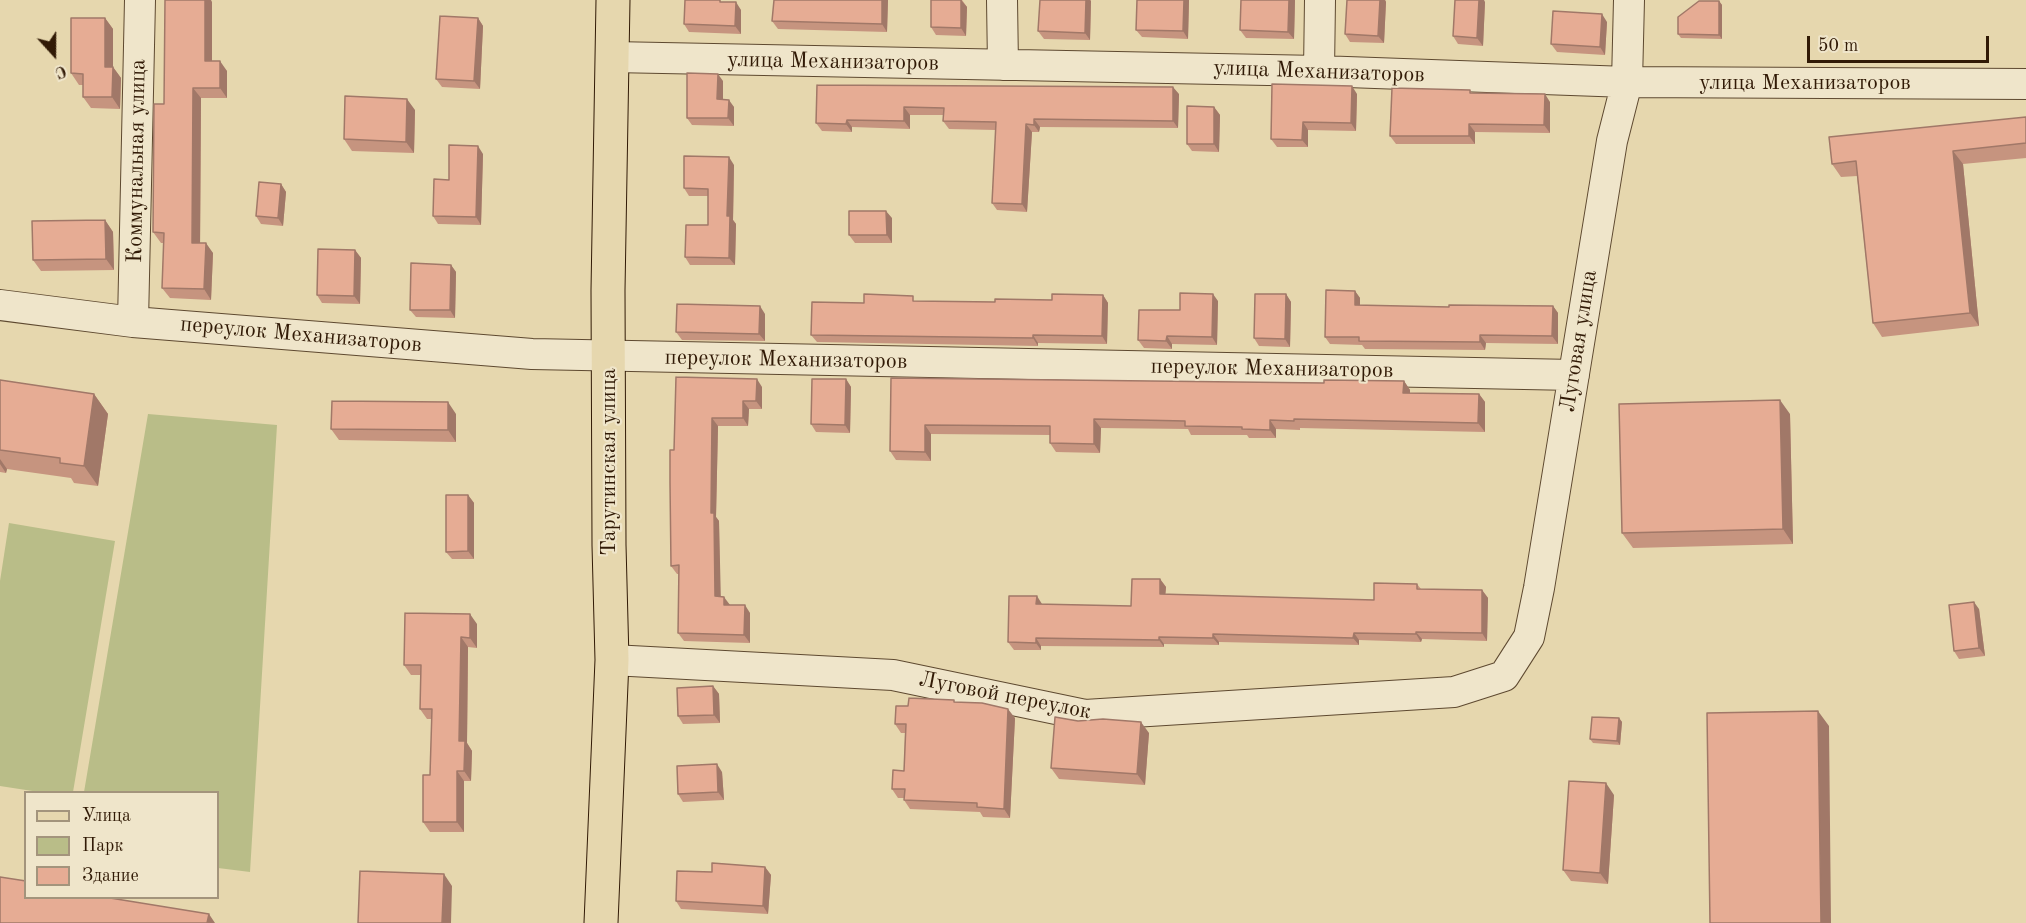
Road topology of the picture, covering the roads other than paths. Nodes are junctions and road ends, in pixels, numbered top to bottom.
1 (140, 0) edge
2 (613, 0) edge
3 (1002, 0) edge
4 (1320, 0) edge
5 (1629, 0) edge
6 (612, 57) junction
7 (1003, 65) junction
8 (1319, 71) junction
9 (1627, 82) junction
10 (2026, 84) edge
11 (0, 305) edge
12 (133, 322) junction
13 (609, 357) junction
14 (1574, 375) junction
15 (612, 660) junction
16 (1504, 676) joint
17 (601, 923) edge

1 - 12 street, Коммунальная улица
2 - 6 main road, Тарутинская улица
3 - 7 street
4 - 8 street
5 - 9 street, Луговая улица
6 - 7 street, улица Механизаторов
6 - 13 main road, Тарутинская улица
7 - 8 street, улица Механизаторов
8 - 9 street, улица Механизаторов
9 - 10 street, улица Механизаторов
9 - 14 street, Луговая улица
11 - 12 street, переулок Механизаторов
12 - 13 street, переулок Механизаторов
13 - 14 street, переулок Механизаторов
13 - 15 main road, Тарутинская улица
14 - 16 street, Луговая улица
15 - 16 street, Луговой переулок
15 - 17 main road, Тарутинская улица

